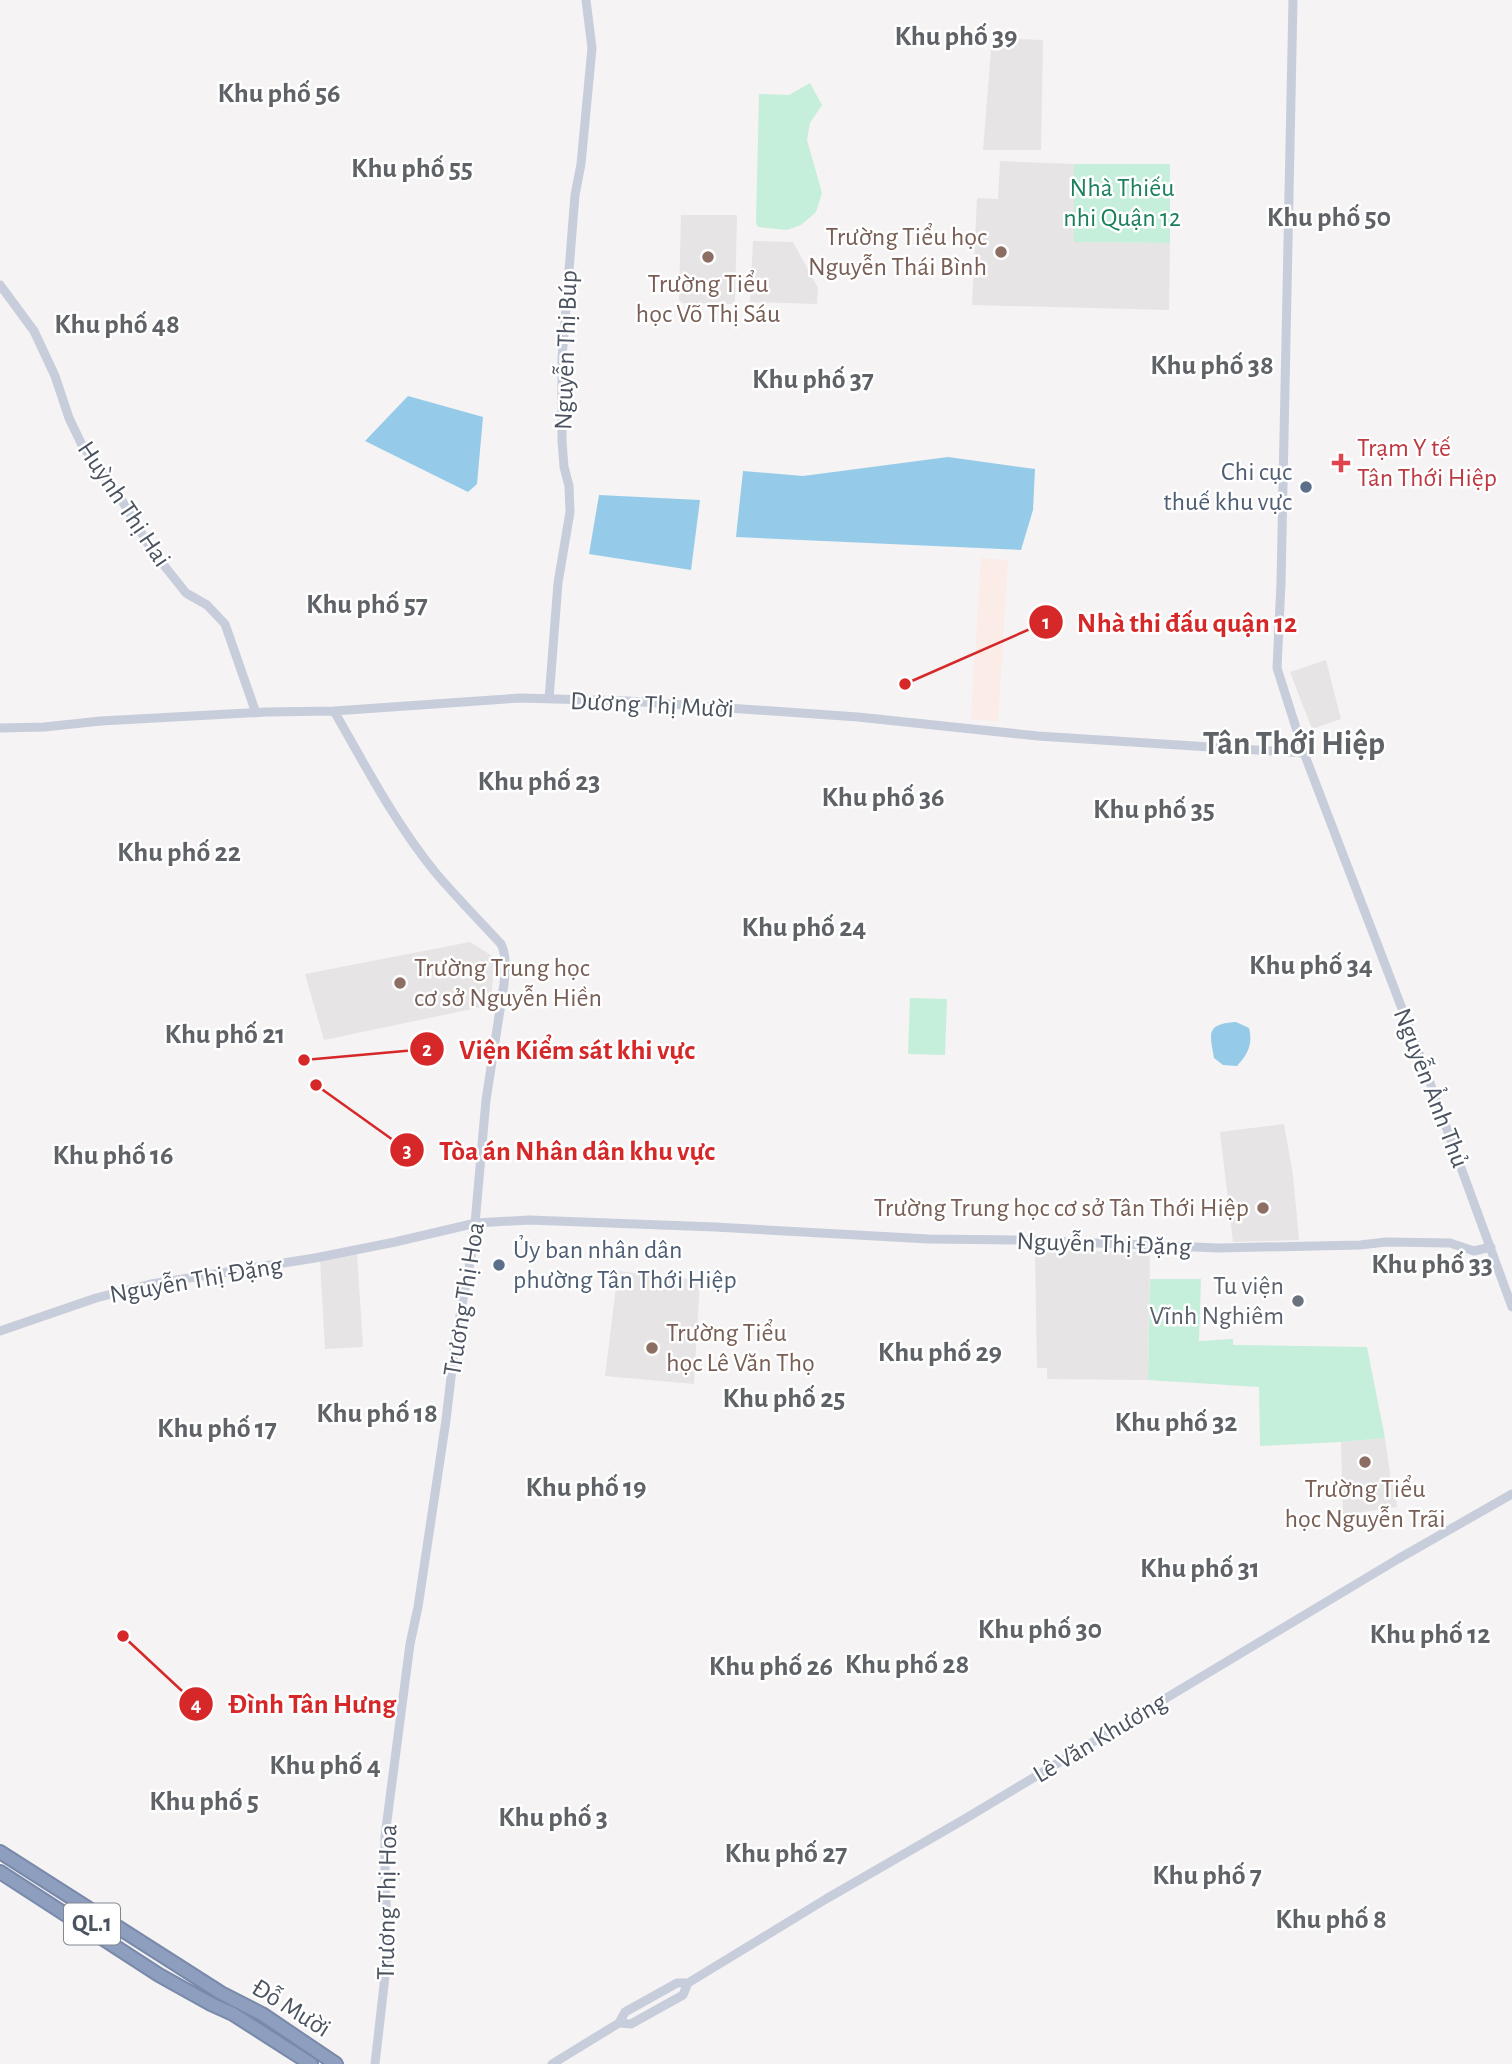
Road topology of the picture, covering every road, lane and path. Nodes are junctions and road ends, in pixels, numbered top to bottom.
1 (586, 0) edge
2 (1293, 0) edge
3 (0, 285) edge
4 (549, 699) junction
5 (334, 710) junction
6 (256, 713) junction
7 (0, 728) edge
8 (1304, 752) junction
9 (476, 1223) junction
10 (1491, 1247) junction
11 (1512, 1307) edge
12 (0, 1331) edge
13 (1512, 1494) edge
14 (0, 1844) edge
15 (0, 1852) edge
16 (0, 1864) edge
17 (0, 1872) edge
18 (18, 1880) junction
19 (169, 1961) junction
20 (220, 1993) junction
21 (211, 2004) junction
22 (235, 2011) junction
23 (295, 2064) edge
24 (311, 2064) edge
25 (323, 2064) edge
26 (336, 2064) edge
27 (375, 2064) edge
28 (552, 2064) edge

1 - 4 street, Nguyễn Thị Búp
2 - 8 street, Nguyễn Ảnh Thủ
3 - 6 street, Huỳnh Thị Hai
4 - 5 street, Dương Thị Mười
4 - 8 street, Dương Thị Mười
5 - 6 street, Dương Thị Mười
5 - 9 street, Trương Thị Hoa
6 - 7 street, Dương Thị Mười
8 - 10 street, Nguyễn Ảnh Thủ
9 - 10 street, Nguyễn Thị Đặng
9 - 12 street, Nguyễn Thị Đặng
9 - 27 street, Trương Thị Hoa
10 - 11 street, Nguyễn Ảnh Thủ
13 - 28 street, Lê Văn Khương
14 - 19 highway, Đỗ Mười / QL.1
15 - 19 highway, Đỗ Mười / QL.1
16 - 18 highway, Đỗ Mười / QL.1
17 - 18 highway, Đỗ Mười / QL.1
18 - 21 highway, Đỗ Mười / QL.1
19 - 20 highway, Đỗ Mười / QL.1
20 - 22 highway, Đỗ Mười / QL.1
20 - 26 highway, Đỗ Mười / QL.1
21 - 22 highway, Đỗ Mười / QL.1
21 - 23 highway, Đỗ Mười / QL.1
22 - 24 highway, QL.1
22 - 25 highway, QL.1

